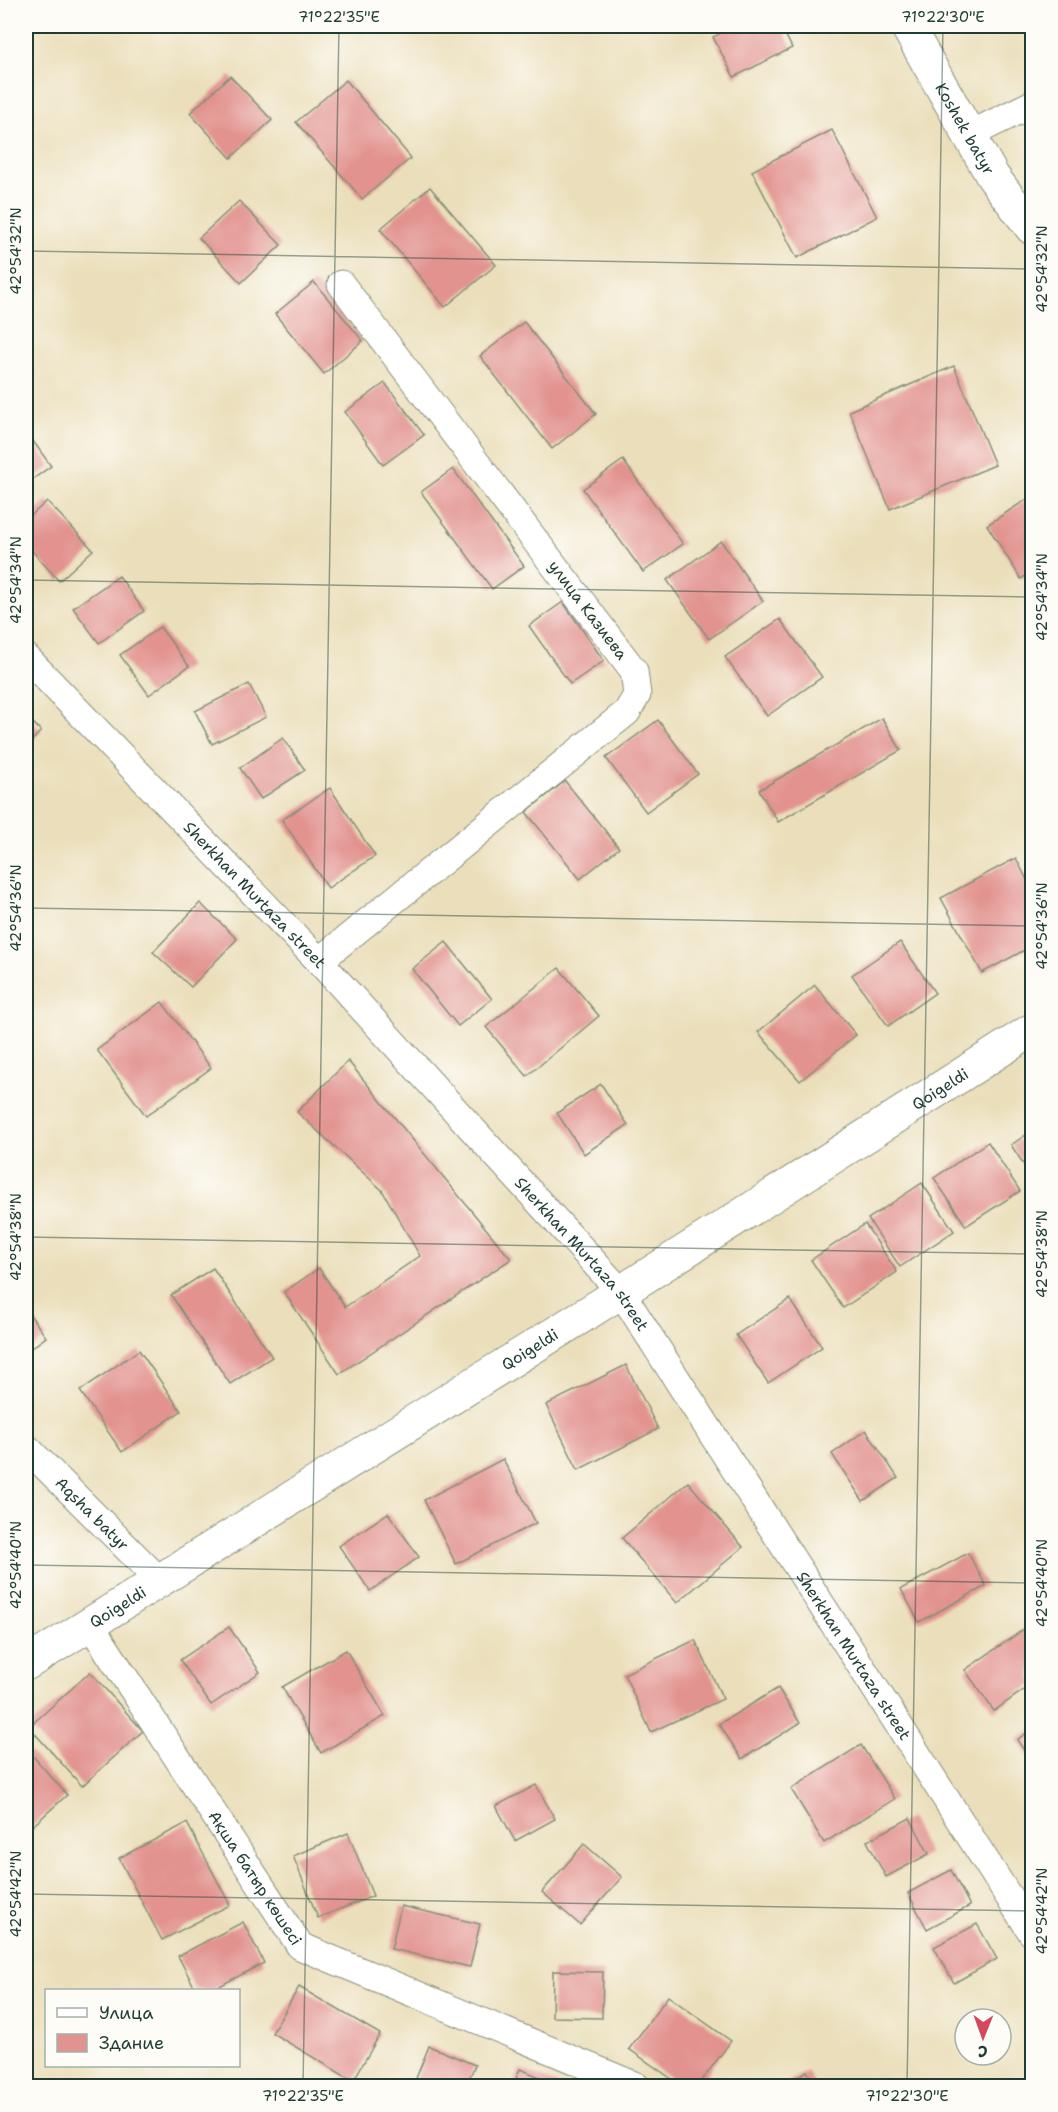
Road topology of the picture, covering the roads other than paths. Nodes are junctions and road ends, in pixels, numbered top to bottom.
1 (907, 26) edge
2 (1032, 105) edge
3 (969, 135) junction
4 (1032, 228) edge
5 (341, 284) dead end
6 (26, 657) edge
7 (319, 961) junction
8 (1032, 1030) edge
9 (621, 1292) junction
10 (26, 1447) edge
11 (159, 1580) junction
12 (90, 1624) junction
13 (26, 1664) edge
14 (1032, 1934) edge
15 (636, 2086) edge

1 - 3 street, Koshek batyr
2 - 3 street
3 - 4 street, Koshek batyr
5 - 7 street, улица Казиева
6 - 7 street, Sherkhan Murtaza street
7 - 9 street, Sherkhan Murtaza street
8 - 9 street, Qoigeldi
9 - 11 street, Qoigeldi
9 - 14 street, Sherkhan Murtaza street
10 - 11 street, Aqsha batyr
11 - 12 street, Qoigeldi
12 - 13 street, Qoigeldi
12 - 15 street, Ақша батыр көшесі

